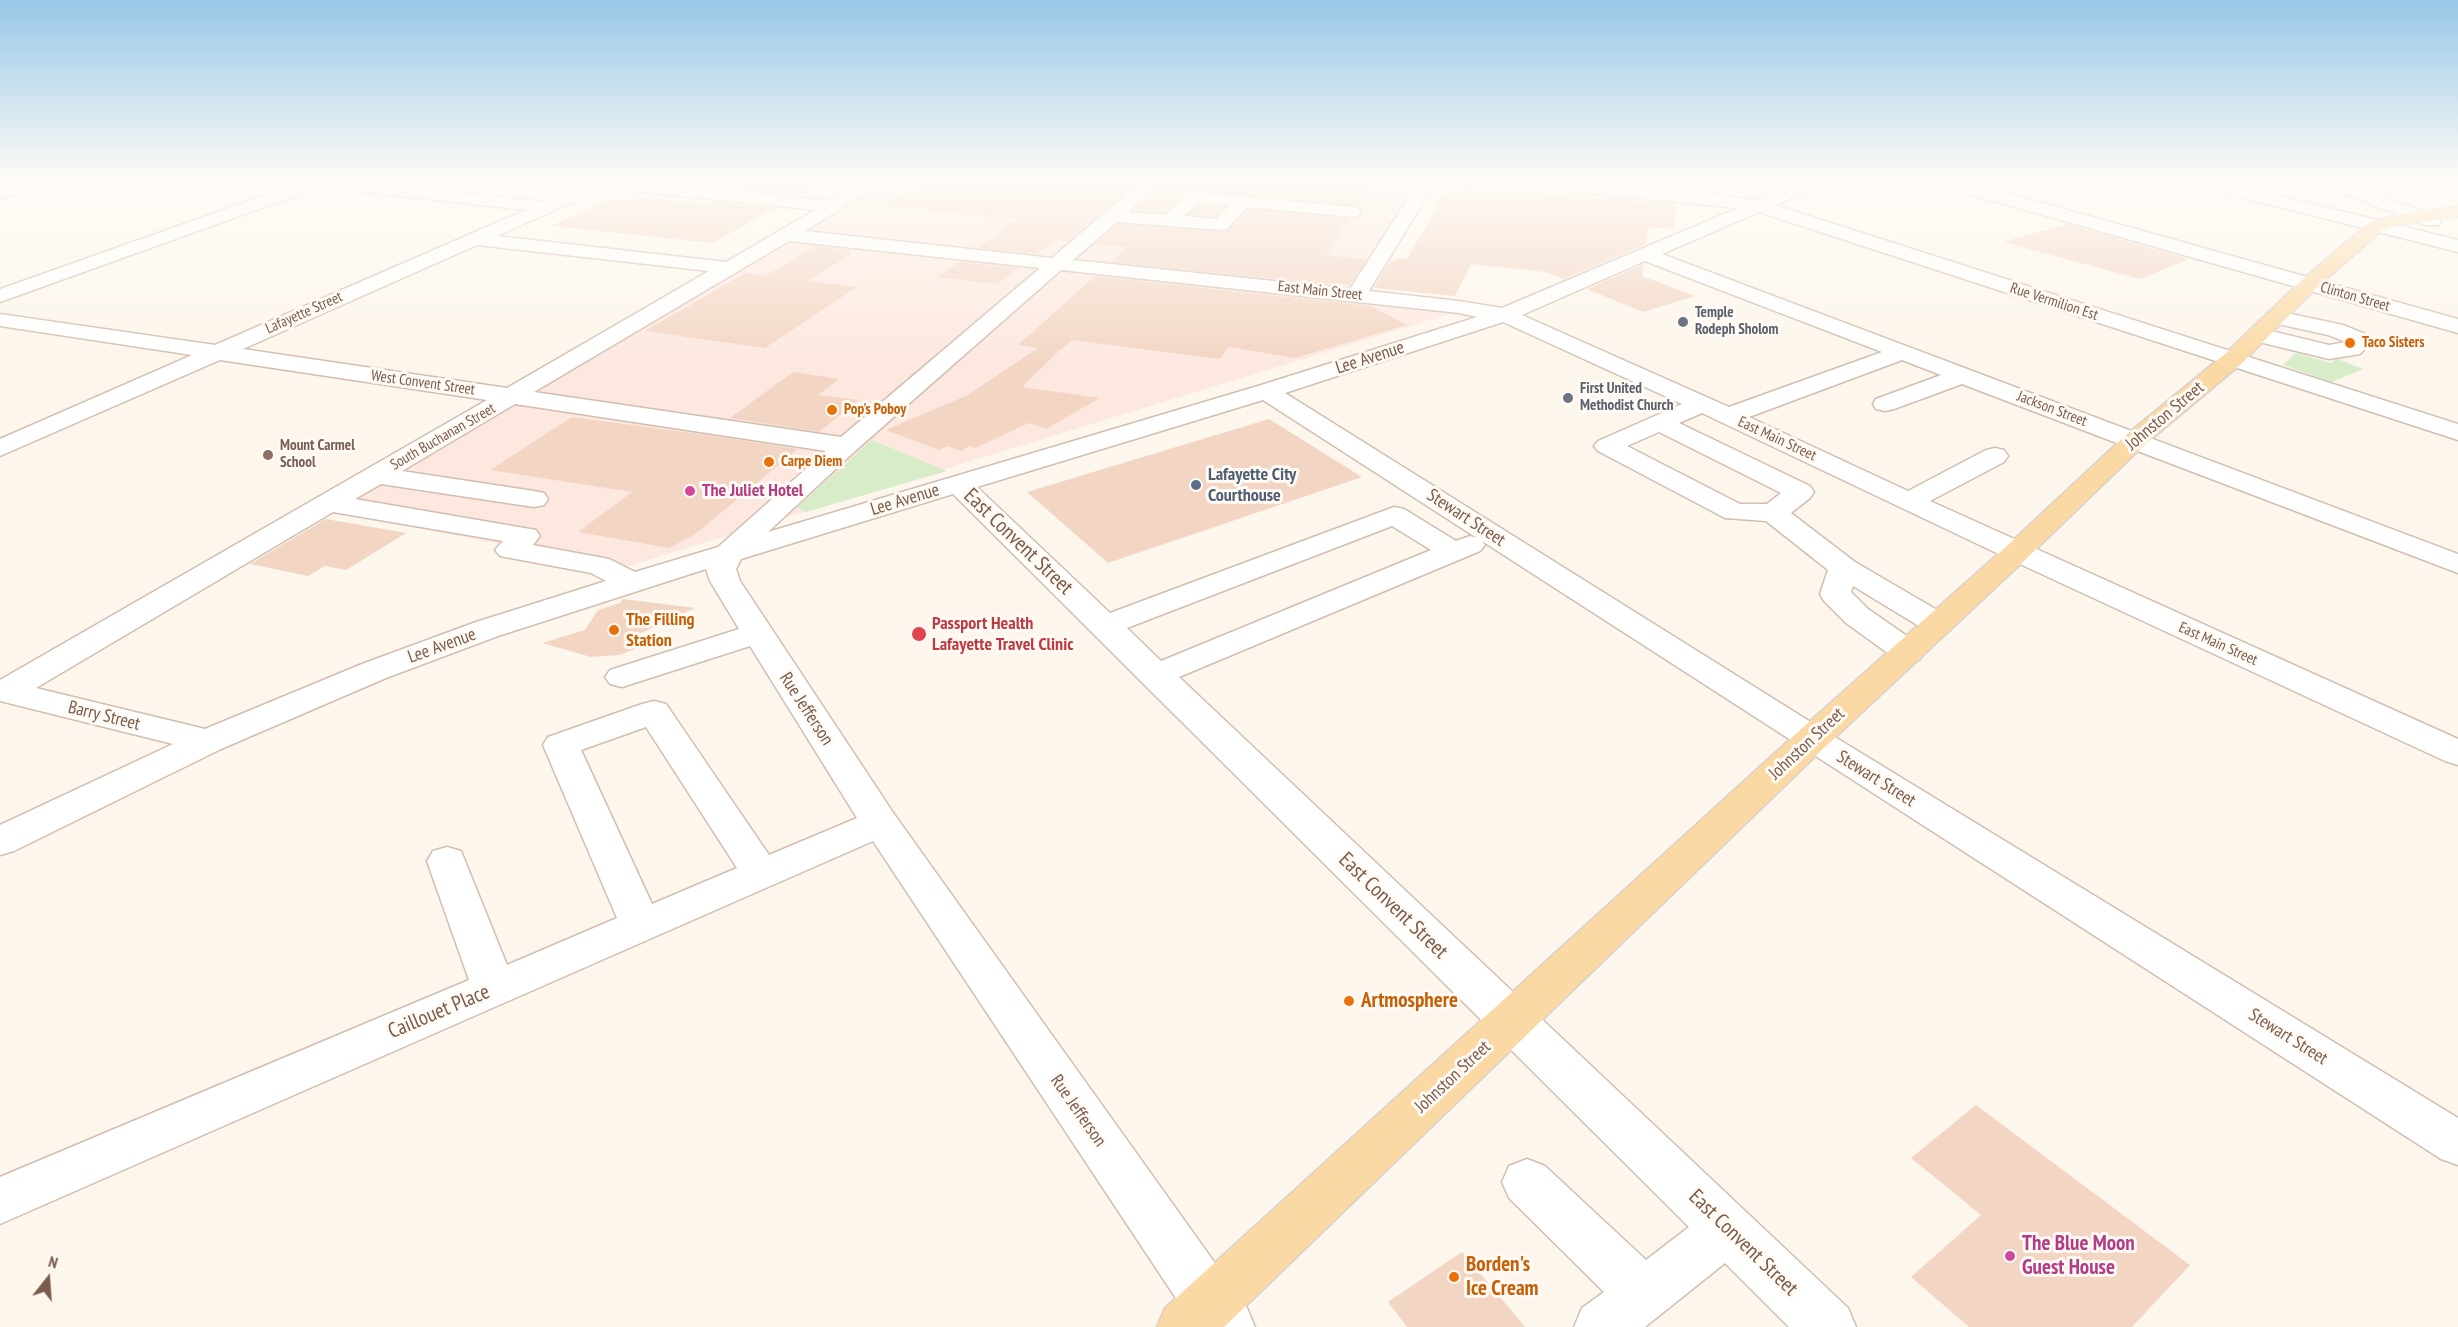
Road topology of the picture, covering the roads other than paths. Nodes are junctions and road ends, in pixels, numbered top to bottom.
1 (146, 242) edge
2 (467, 242) edge
3 (500, 242) edge
4 (775, 242) edge
5 (892, 242) edge
6 (1084, 242) edge
7 (1390, 242) edge
8 (1676, 242) edge
9 (1870, 242) edge
10 (2160, 242) edge
11 (2358, 242) edge
12 (2441, 242) edge
13 (2458, 246) edge
14 (1646, 255) junction
15 (1058, 264) junction
16 (730, 268) junction
17 (2309, 284) junction
18 (1356, 295) junction
19 (0, 296) edge
20 (1504, 315) junction
21 (2277, 317) junction
22 (0, 320) edge
23 (2458, 326) edge
24 (2259, 335) junction
25 (214, 352) junction
26 (1904, 352) junction
27 (2233, 360) junction
28 (1964, 375) junction
29 (1266, 391) junction
30 (513, 396) junction
31 (1702, 404) junction
32 (1885, 404) dead end
33 (1728, 416) junction
34 (1659, 423) junction
35 (2458, 432) edge
36 (2134, 441) junction
37 (846, 446) junction
38 (0, 448) edge
39 (1995, 456) dead end
40 (377, 475) junction
41 (958, 484) junction
42 (534, 499) dead end
43 (1909, 501) junction
44 (330, 503) junction
45 (1773, 513) junction
46 (1494, 536) junction
47 (729, 552) junction
48 (1454, 552) junction
49 (2017, 552) junction
50 (2458, 564) edge
51 (1844, 568) junction
52 (631, 582) junction
53 (1938, 624) junction
54 (1104, 626) junction
55 (758, 633) junction
56 (1908, 652) junction
57 (1155, 675) junction
58 (622, 676) dead end
59 (3, 691) edge
60 (1812, 739) junction
61 (208, 741) junction
62 (2458, 753) edge
63 (880, 823) junction
64 (0, 841) edge
65 (447, 861) dead end
66 (761, 874) junction
67 (641, 926) junction
68 (494, 988) junction
69 (1512, 1021) junction
70 (2458, 1144) edge
71 (1527, 1182) dead end
72 (0, 1202) edge
73 (1728, 1228) junction
74 (1645, 1311) edge
75 (1207, 1319) edge
76 (1602, 1327) edge
77 (1828, 1327) edge

1 - 19 street
2 - 25 street, Lafayette Street
3 - 16 street
4 - 16 street, South Buchanan Street
5 - 15 street, East Main Street
6 - 15 street
7 - 18 street
8 - 14 street, Lee Avenue
9 - 27 street, Rue Vermilion Est
10 - 17 street, Clinton Street
11 - 17 main road, Johnston Street
12 - 13 street
14 - 20 street, Lee Avenue
14 - 26 street, Jackson Street
15 - 18 street, East Main Street
15 - 37 street
16 - 30 street, South Buchanan Street
17 - 21 main road, Johnston Street
17 - 23 street, Clinton Street
18 - 20 street, East Main Street
20 - 29 street, Lee Avenue
20 - 31 street, East Main Street
21 - 24 main road, Johnston Street
21 - 24 street
22 - 25 street, West Convent Street
24 - 27 main road, Johnston Street
25 - 30 street, West Convent Street
25 - 38 street, Lafayette Street
26 - 28 street, Jackson Street
26 - 33 street
27 - 35 street, Rue Vermilion Est
27 - 36 main road, Johnston Street
28 - 32 street
28 - 36 street, Jackson Street
29 - 41 street, Lee Avenue
29 - 46 street, Stewart Street
30 - 37 street, West Convent Street
30 - 40 street, South Buchanan Street
31 - 33 street, East Main Street
31 - 34 street
33 - 43 street, East Main Street
34 - 45 street
34 - 45 street
36 - 49 main road, Johnston Street
36 - 50 street, Jackson Street
37 - 47 street
39 - 43 street
40 - 42 street
40 - 44 street, South Buchanan Street
41 - 47 street, Lee Avenue
41 - 54 street, East Convent Street
43 - 49 street, East Main Street
44 - 52 street
44 - 59 street, South Buchanan Street
45 - 51 street
46 - 48 street
46 - 60 street, Stewart Street
47 - 52 street, Lee Avenue
47 - 55 street, Rue Jefferson
48 - 54 street
48 - 57 street
49 - 53 main road, Johnston Street
49 - 62 street, East Main Street
51 - 53 street
51 - 56 street
52 - 61 street, Lee Avenue
53 - 56 main road, Johnston Street
54 - 57 street, East Convent Street
55 - 58 street
55 - 63 street, Rue Jefferson
56 - 60 main road, Johnston Street
57 - 69 street, East Convent Street
59 - 61 street, Barry Street
60 - 69 main road, Johnston Street
60 - 70 street, Stewart Street
61 - 64 street, Lee Avenue
63 - 66 street, Caillouet Place
63 - 75 street, Rue Jefferson
65 - 68 street
66 - 67 street, Caillouet Place
66 - 67 street
67 - 68 street, Caillouet Place
68 - 72 street, Caillouet Place
69 - 73 street, East Convent Street
69 - 75 main road, Johnston Street
71 - 74 street
73 - 74 street
73 - 77 street, East Convent Street
74 - 76 street

